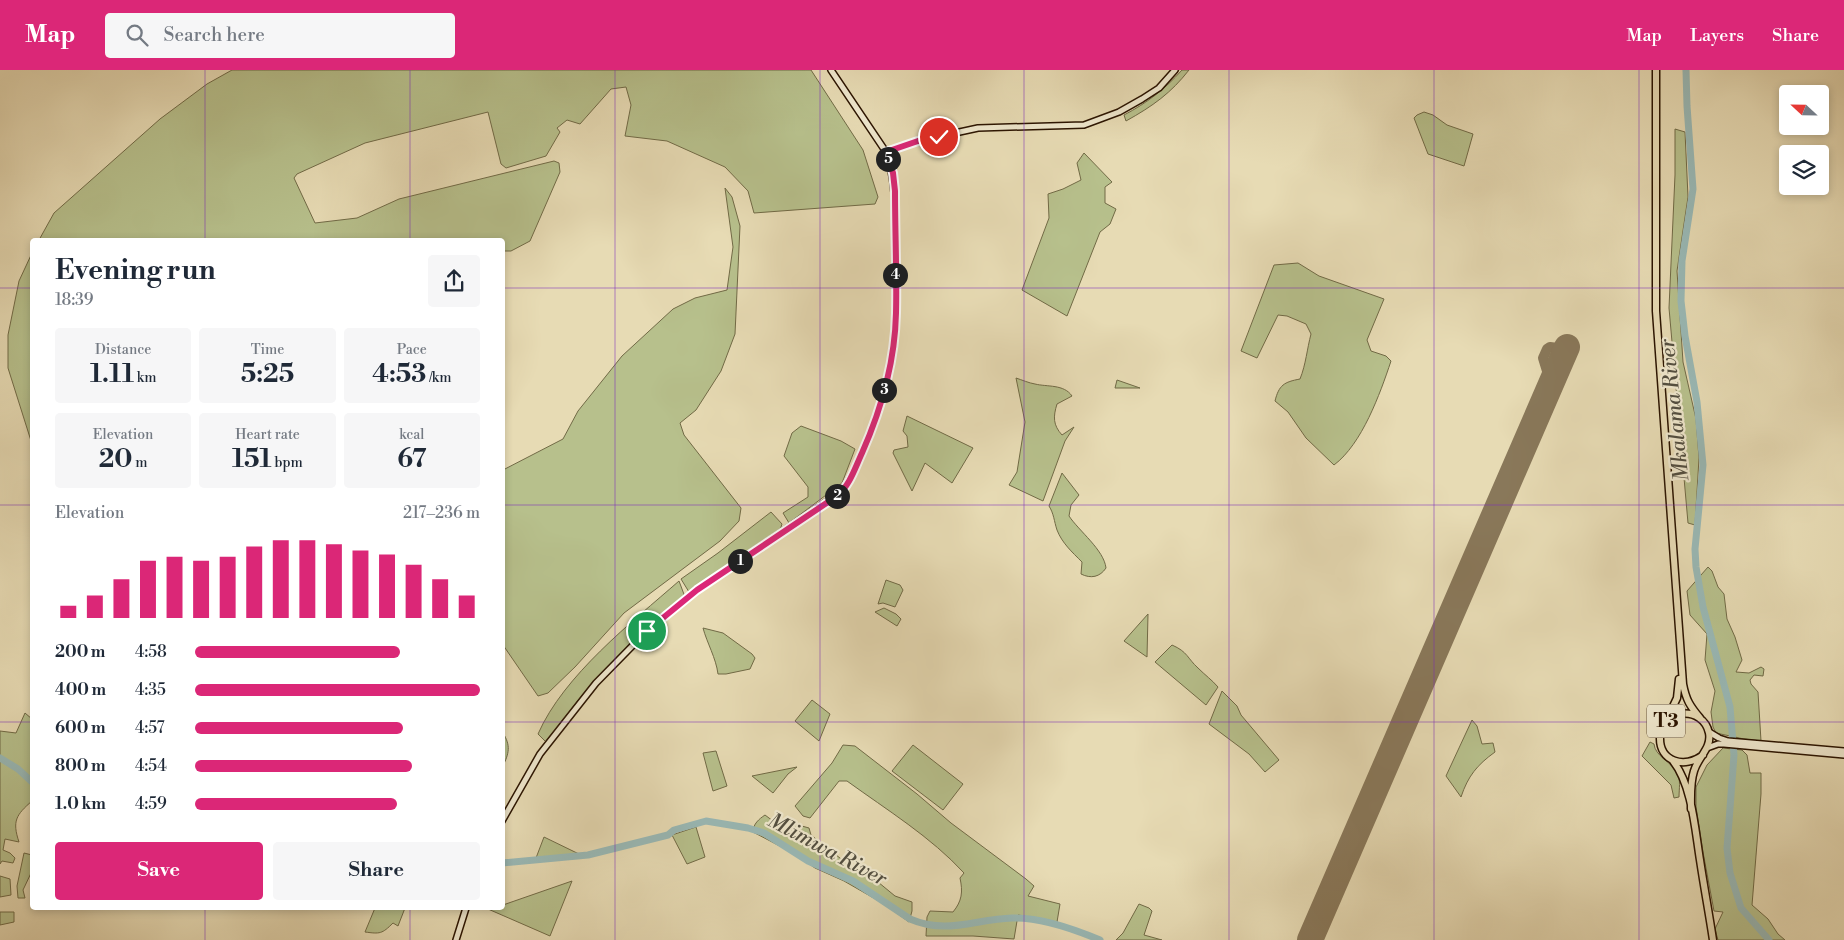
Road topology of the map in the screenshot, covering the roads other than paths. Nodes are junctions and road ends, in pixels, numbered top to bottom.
1 (831, 70) edge
2 (1175, 70) edge
3 (1656, 70) edge
4 (886, 152) junction
5 (1679, 642) junction
6 (1700, 718) junction
7 (1666, 721) junction
8 (1709, 732) junction
9 (1728, 743) junction
10 (1742, 744) junction
11 (1708, 748) junction
12 (1844, 751) edge
13 (1703, 755) junction
14 (1844, 755) edge
15 (1672, 760) junction
16 (1692, 809) junction
17 (505, 816) edge
18 (465, 910) edge
19 (456, 940) edge
20 (1713, 940) edge

1 - 4 street
2 - 4 street
3 - 5 highway, T3
4 - 17 street
5 - 6 highway, T3
5 - 7 highway, T3
6 - 7 highway, T3
6 - 8 highway, T3
7 - 15 highway, T3
8 - 9 street
8 - 11 highway, T3
9 - 10 street
9 - 11 street
10 - 12 street
10 - 14 street
11 - 13 highway, T3
13 - 15 highway, T3
13 - 16 highway, T3
15 - 16 highway, T3
16 - 20 highway, T3
18 - 19 street

